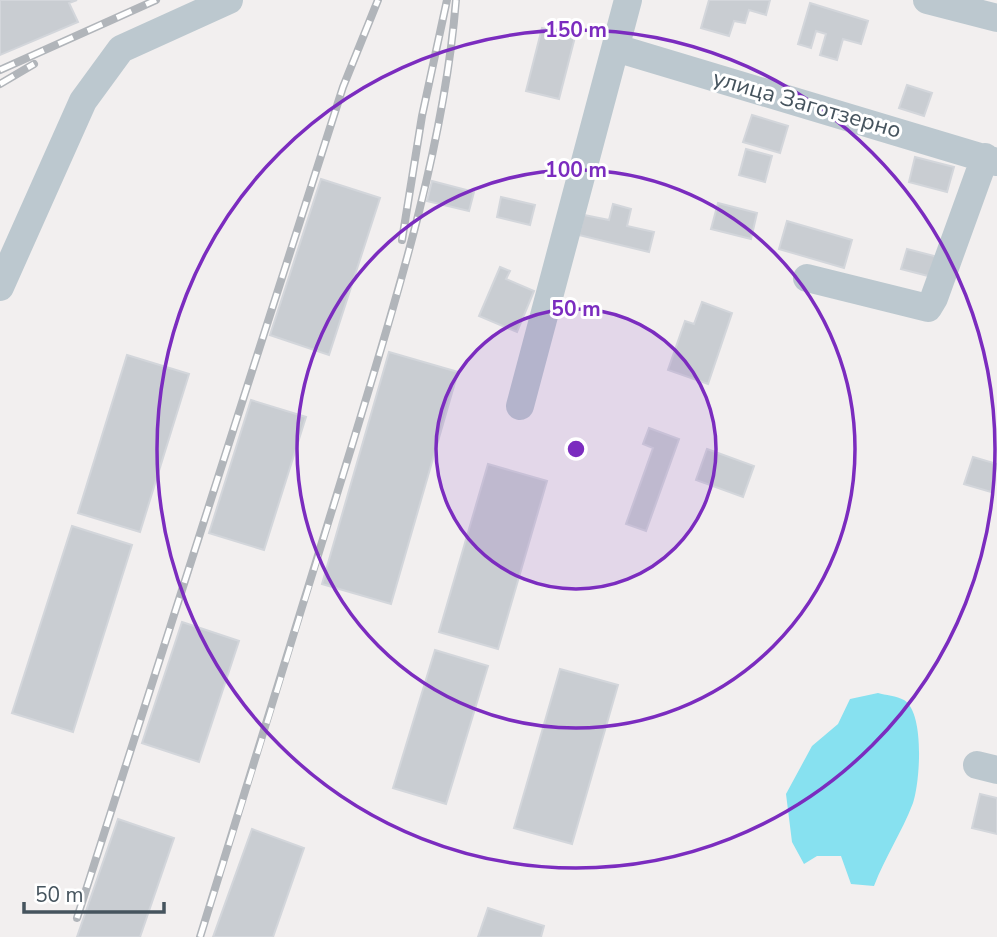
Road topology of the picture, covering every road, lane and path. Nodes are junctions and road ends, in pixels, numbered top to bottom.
1 (229, 0) edge
2 (628, 0) edge
3 (928, 0) edge
4 (997, 18) edge
5 (615, 48) junction
6 (991, 160) edge
7 (807, 278) dead end
8 (0, 287) edge
9 (520, 406) dead end

1 - 8 street
2 - 5 street
3 - 4 street
5 - 6 street, улица Заготзерно
5 - 9 street
6 - 7 street

